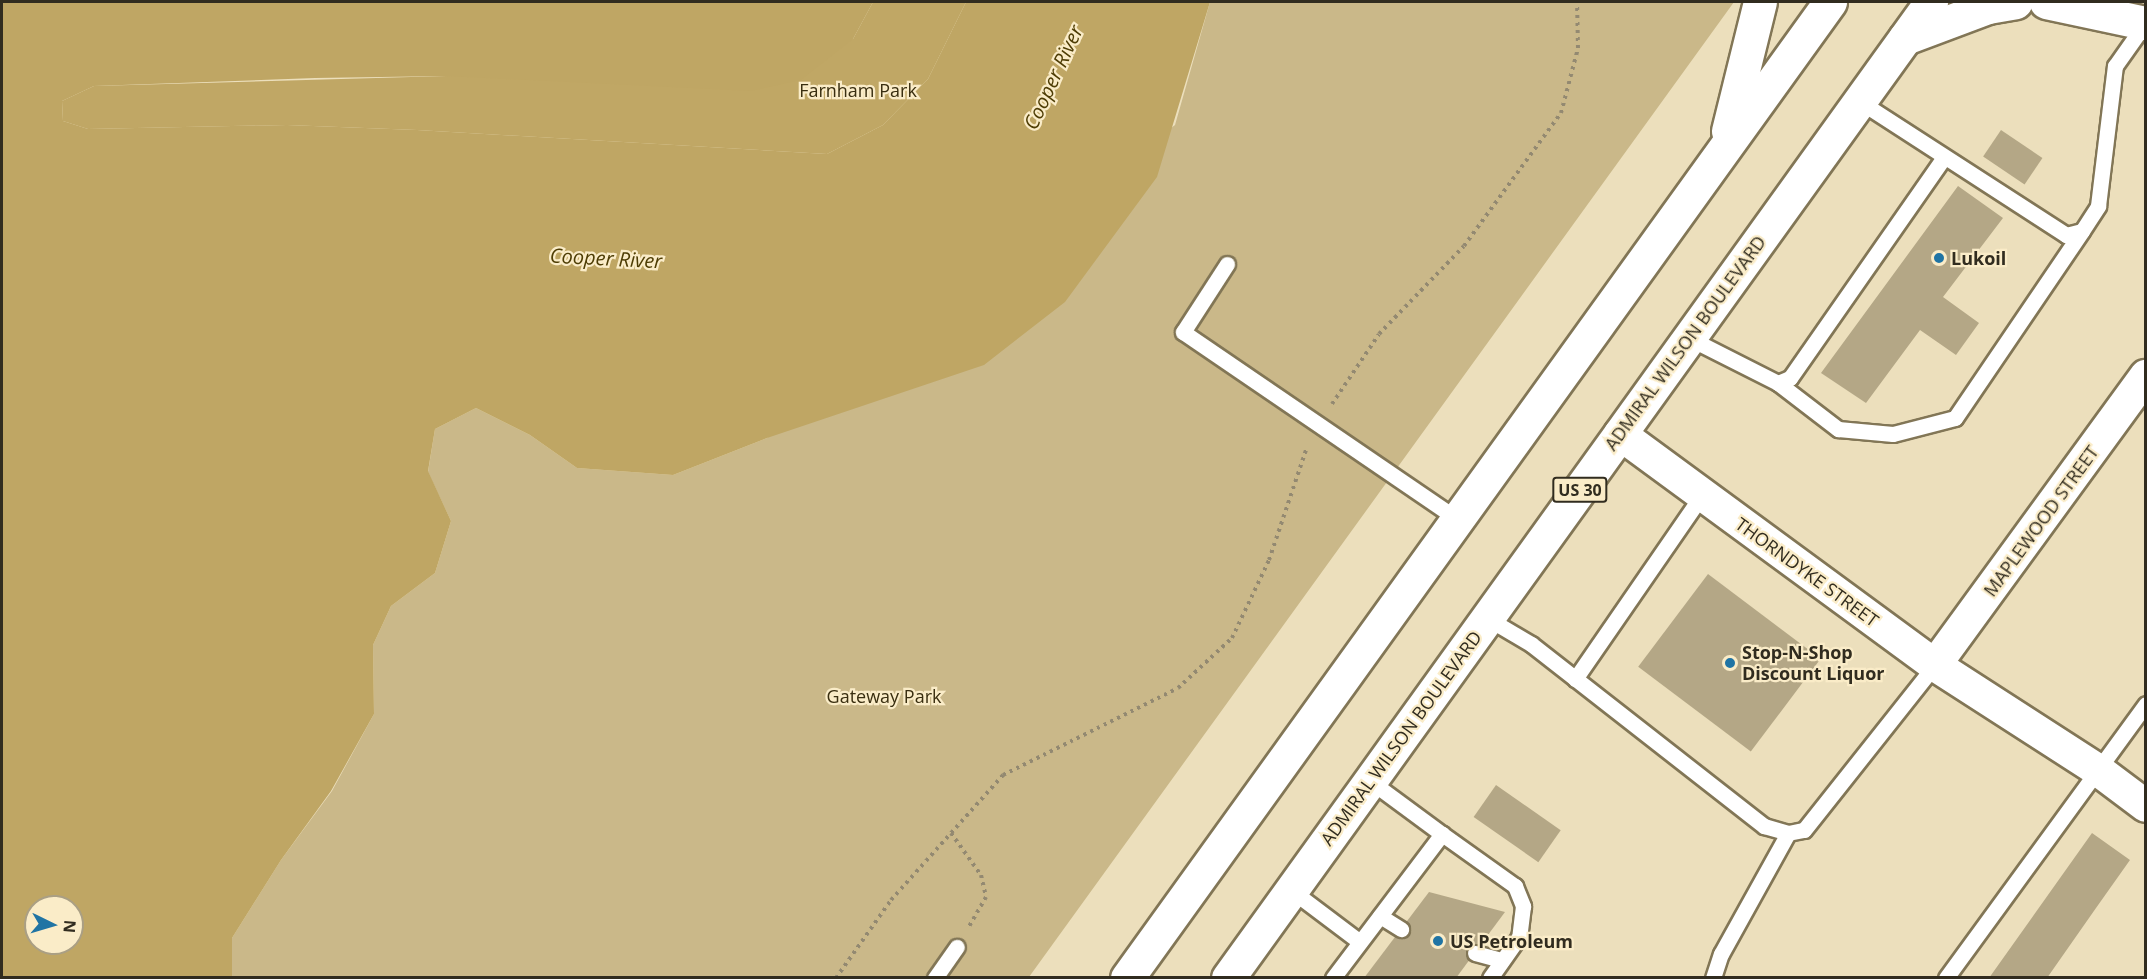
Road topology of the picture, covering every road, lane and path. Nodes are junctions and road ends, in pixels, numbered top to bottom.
1 (1577, 2) edge
2 (1760, 2) edge
3 (1830, 2) edge
4 (1931, 2) edge
5 (2016, 2) edge
6 (2046, 2) edge
7 (2134, 2) edge
8 (2145, 23) edge
9 (1905, 38) junction
10 (1859, 101) junction
11 (1722, 150) junction
12 (1944, 157) junction
13 (2082, 231) junction
14 (1227, 264) dead end
15 (1689, 338) junction
16 (2145, 376) edge
17 (1778, 383) junction
18 (1318, 424) junction
19 (1620, 434) junction
20 (1702, 495) junction
21 (1457, 519) junction
22 (1487, 618) junction
23 (1935, 665) junction
24 (1575, 679) junction
25 (2145, 704) edge
26 (2098, 770) junction
27 (1370, 781) junction
28 (2145, 806) edge
29 (951, 833) junction
30 (1788, 833) junction
31 (1442, 834) junction
32 (1291, 890) junction
33 (1380, 916) junction
34 (1401, 929) dead end
35 (1360, 942) junction
36 (957, 947) joint
37 (1475, 953) dead end
38 (1503, 960) junction
39 (836, 978) edge
40 (935, 978) edge
41 (1127, 978) edge
42 (1228, 978) edge
43 (1333, 978) edge
44 (1490, 978) edge
45 (1713, 978) edge
46 (1946, 978) edge

1 - 18 path
2 - 11 highway
3 - 11 highway
4 - 9 highway, ADMIRAL WILSON BOULEVARD / US 30
5 - 9 highway
6 - 8 highway
7 - 8 highway
8 - 13 lane
9 - 10 highway, ADMIRAL WILSON BOULEVARD / US 30
10 - 12 lane
10 - 15 highway, ADMIRAL WILSON BOULEVARD / US 30
11 - 21 highway
12 - 13 lane
12 - 17 lane
13 - 17 lane
14 - 18 lane
15 - 17 lane
15 - 19 highway, ADMIRAL WILSON BOULEVARD / US 30
16 - 23 street, MAPLEWOOD STREET
18 - 21 lane
18 - 29 path
19 - 20 street, THORNDYKE STREET
19 - 22 highway, ADMIRAL WILSON BOULEVARD / US 30
20 - 23 street, THORNDYKE STREET
20 - 24 lane
21 - 41 highway
22 - 24 lane
22 - 27 highway, ADMIRAL WILSON BOULEVARD / US 30
23 - 26 street, THORNDYKE STREET
23 - 30 lane
24 - 30 lane
25 - 26 lane
26 - 28 street, THORNDYKE STREET
26 - 46 lane
27 - 31 lane
27 - 32 highway, ADMIRAL WILSON BOULEVARD / US 30
29 - 36 path
29 - 39 path
30 - 45 lane
31 - 33 lane
31 - 38 lane
32 - 35 lane
32 - 42 highway, ADMIRAL WILSON BOULEVARD / US 30
33 - 34 lane
33 - 35 lane
35 - 43 lane
36 - 40 lane
37 - 38 lane
38 - 44 lane

